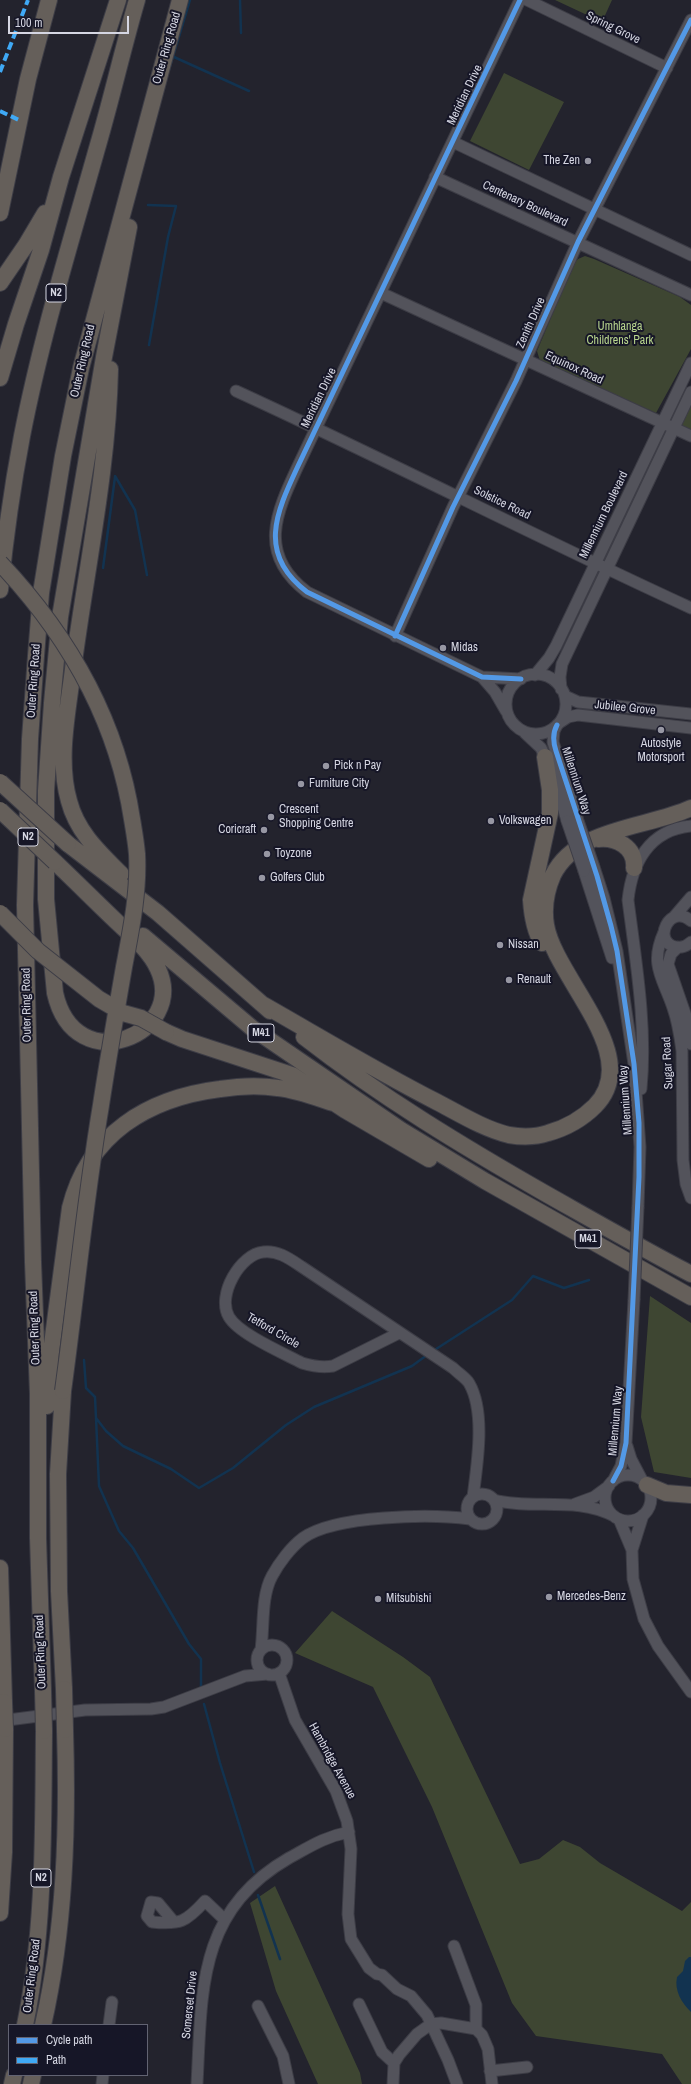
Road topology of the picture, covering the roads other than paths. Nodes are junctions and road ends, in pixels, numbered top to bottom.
1 (49, 0) edge
2 (53, 0) edge
3 (118, 0) edge
4 (136, 0) edge
5 (180, 0) edge
6 (520, 0) edge
7 (526, 0) edge
8 (691, 20) edge
9 (42, 26) junction
10 (667, 68) junction
11 (154, 92) junction
12 (453, 142) junction
13 (61, 177) junction
14 (435, 177) junction
15 (596, 208) junction
16 (0, 213) edge
17 (578, 242) junction
18 (691, 255) edge
19 (0, 283) edge
20 (116, 293) junction
21 (381, 293) junction
22 (691, 295) edge
23 (526, 359) junction
24 (691, 364) edge
25 (0, 378) edge
26 (236, 391) dead end
27 (691, 392) edge
28 (662, 422) junction
29 (316, 427) junction
30 (674, 428) junction
31 (691, 436) edge
32 (458, 496) junction
33 (0, 563) edge
34 (595, 563) junction
35 (607, 569) junction
36 (0, 590) edge
37 (691, 608) edge
38 (395, 636) junction
39 (535, 675) junction
40 (482, 677) junction
41 (521, 679) junction
42 (563, 692) junction
43 (507, 712) junction
44 (691, 714) edge
45 (558, 724) junction
46 (691, 728) edge
47 (521, 730) junction
48 (545, 757) junction
49 (0, 782) edge
50 (691, 808) edge
51 (0, 810) edge
52 (572, 819) junction
53 (691, 826) edge
54 (592, 840) junction
55 (55, 862) junction
56 (634, 868) junction
57 (691, 897) edge
58 (158, 912) junction
59 (0, 913) edge
60 (673, 918) junction
61 (691, 921) edge
62 (664, 932) junction
63 (691, 942) edge
64 (678, 947) junction
65 (563, 969) junction
66 (262, 1004) junction
67 (691, 1044) edge
68 (333, 1103) junction
69 (639, 1123) junction
70 (484, 1181) junction
71 (691, 1198) edge
72 (691, 1274) edge
73 (691, 1297) edge
74 (399, 1333) junction
75 (626, 1443) junction
76 (477, 1470) junction
77 (644, 1482) junction
78 (611, 1484) junction
79 (691, 1495) edge
80 (490, 1497) junction
81 (470, 1501) junction
82 (572, 1504) junction
83 (514, 1505) junction
84 (497, 1514) junction
85 (643, 1515) junction
86 (441, 1516) junction
87 (617, 1518) junction
88 (470, 1519) junction
89 (632, 1550) junction
90 (0, 1568) edge
91 (0, 1610) edge
92 (264, 1622) junction
93 (279, 1646) junction
94 (259, 1655) junction
95 (268, 1674) junction
96 (279, 1674) junction
97 (245, 1676) junction
98 (686, 1677) edge
99 (4, 1679) junction
100 (52, 1691) junction
101 (691, 1692) edge
102 (2, 1725) edge
103 (53, 1730) junction
104 (2, 1798) edge
105 (350, 1832) junction
106 (0, 1913) edge
107 (225, 1920) junction
108 (173, 1921) dead end
109 (454, 1946) dead end
110 (112, 2002) dead end
111 (359, 2004) dead end
112 (258, 2006) dead end
113 (25, 2024) edge
114 (43, 2024) edge
115 (109, 2024) edge
116 (431, 2024) junction
117 (476, 2029) junction
118 (394, 2063) junction
119 (527, 2067) dead end
120 (490, 2071) junction
121 (197, 2084) edge
122 (288, 2084) edge
123 (393, 2084) edge
124 (457, 2084) edge
125 (492, 2084) edge

1 - 9 highway
2 - 9 highway
3 - 13 highway
4 - 36 highway, N2
5 - 11 highway, Outer Ring Road / N2
6 - 12 street, Meridian Drive
7 - 10 street, Spring Grove
8 - 10 street, Zenith Drive
9 - 16 highway
10 - 15 street, Zenith Drive
11 - 20 highway
11 - 100 highway, Outer Ring Road / N2
12 - 14 street, Meridian Drive
12 - 15 street
13 - 19 highway
13 - 25 highway
14 - 17 street, Centenary Boulevard
14 - 21 street, Meridian Drive
15 - 17 street, Zenith Drive
15 - 18 street
17 - 22 street, Centenary Boulevard
17 - 23 street, Zenith Drive
20 - 55 highway
20 - 58 highway
21 - 23 street, Equinox Road
21 - 29 street, Meridian Drive
23 - 28 street, Equinox Road
23 - 32 street, Zenith Drive
24 - 28 street, Millennium Boulevard
26 - 29 street, Solstice Road
27 - 30 street
28 - 30 street, Equinox Road
28 - 34 street, Millennium Boulevard
29 - 32 street, Solstice Road
29 - 38 street, Meridian Drive
30 - 31 street, Equinox Road
30 - 35 street
32 - 34 street, Solstice Road
32 - 38 street, Zenith Drive
33 - 100 highway, bridge
34 - 35 street, Solstice Road
34 - 39 street, Millennium Boulevard
35 - 37 street, Solstice Road
35 - 42 street
38 - 40 street, Meridian Drive
39 - 41 street
39 - 42 street
40 - 41 street, Meridian Drive
40 - 43 street, Meridian Drive
41 - 43 street
42 - 44 street, Jubilee Grove
42 - 45 street
43 - 47 street
45 - 46 street, Jubilee Grove
45 - 47 street
45 - 52 street, Millennium Way
47 - 48 street, Millennium Way
48 - 52 street, Millennium Way
48 - 65 highway
49 - 58 highway, M41, bridge
50 - 54 highway
51 - 55 highway, M41, bridge
52 - 69 street, Millennium Way, bridge
53 - 56 street
54 - 56 highway
54 - 65 highway
55 - 70 highway, M41
56 - 69 street
57 - 60 street
58 - 66 highway, M41
59 - 68 highway, bridge
60 - 61 street
60 - 62 street, Sugar Road
62 - 64 street
62 - 71 street, Sugar Road
63 - 64 street
64 - 67 street, Sugar Road
65 - 66 highway
66 - 72 highway, M41
68 - 70 highway
68 - 100 highway, bridge
69 - 75 street, Millennium Way, bridge
70 - 73 highway, M41
74 - 74 street, Tetford Circle
74 - 76 street, Tetford Circle
75 - 77 street, Millennium Way
75 - 78 street, Millennium Way
76 - 80 street, Tetford Circle
76 - 81 street, Tetford Circle
77 - 78 street
77 - 79 highway
77 - 85 street
78 - 82 street
78 - 87 street
80 - 81 street
80 - 83 street
80 - 84 street
81 - 86 street
81 - 88 street
82 - 83 street
82 - 87 street
83 - 84 street
84 - 88 street
85 - 87 street
85 - 89 street
86 - 88 street
86 - 92 street
87 - 89 street
89 - 98 street
90 - 99 highway
91 - 99 highway
92 - 93 street
92 - 94 street
93 - 94 street
93 - 96 street
94 - 95 street
94 - 97 street
95 - 96 street
95 - 97 street
96 - 105 street, Hambridge Avenue
97 - 102 street
98 - 101 street
99 - 102 highway, bridge
100 - 103 highway, Outer Ring Road / N2, bridge
100 - 103 highway, bridge
102 - 104 highway
103 - 113 highway, Outer Ring Road / N2
103 - 114 highway
104 - 106 highway
105 - 107 street, Somerset Drive
105 - 116 street, Hambridge Avenue
107 - 108 street
107 - 121 street, Somerset Drive
109 - 117 street
110 - 115 street
111 - 118 street
112 - 122 street
116 - 117 street
116 - 118 street
116 - 124 street, Hambridge Avenue
117 - 120 street
118 - 123 street
119 - 120 street
120 - 125 street

